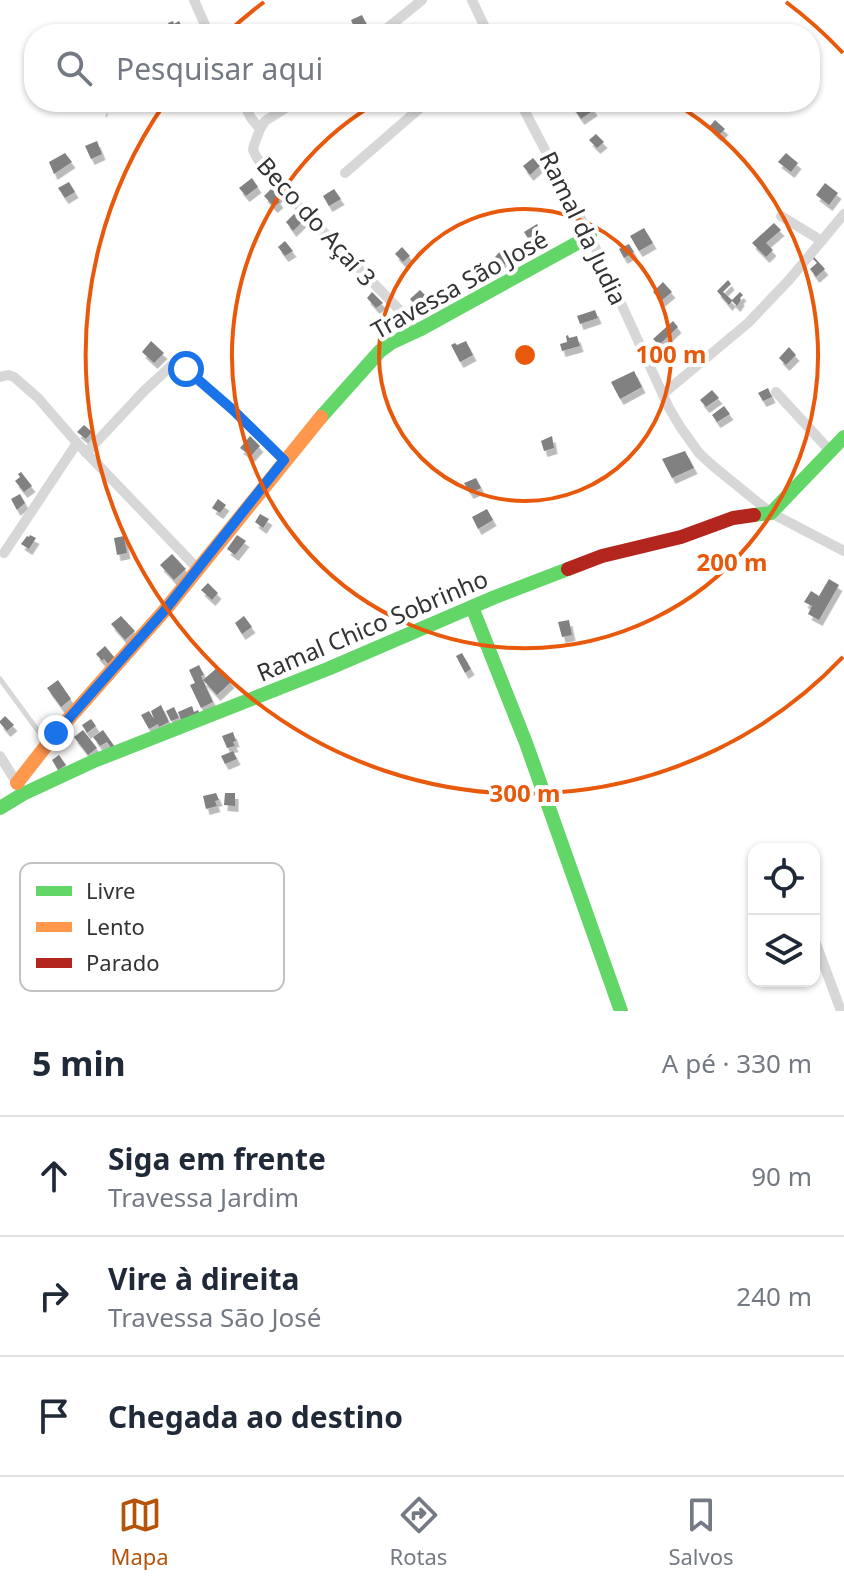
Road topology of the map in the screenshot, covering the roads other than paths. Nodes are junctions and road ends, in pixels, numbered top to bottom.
1 (194, 0) edge
2 (422, 0) edge
3 (472, 0) edge
4 (205, 24) edge
5 (392, 24) edge
6 (483, 24) edge
7 (248, 112) edge
8 (279, 112) edge
9 (415, 112) edge
10 (525, 112) edge
11 (260, 129) junction
12 (345, 173) dead end
13 (844, 214) edge
14 (781, 216) dead end
15 (590, 236) junction
16 (822, 241) junction
17 (419, 330) junction
18 (0, 377) edge
19 (776, 392) dead end
20 (663, 394) junction
21 (844, 437) edge
22 (77, 443) junction
23 (831, 452) junction
24 (86, 453) junction
25 (284, 460) junction
26 (771, 513) junction
27 (844, 551) edge
28 (4, 553) dead end
29 (197, 568) junction
30 (472, 607) junction
31 (0, 679) edge
32 (47, 744) junction
33 (0, 756) edge
34 (20, 788) junction
35 (0, 808) edge
36 (820, 954) edge
37 (621, 1011) edge
38 (841, 1011) edge

1 - 4 street
2 - 5 street
3 - 6 street
7 - 11 street, Beco do Açaí 3
8 - 11 street
9 - 12 street
10 - 15 street, Ramal da Judia
11 - 17 street, Beco do Açaí 3
13 - 16 street
14 - 16 street
15 - 17 street, Travessa São José
15 - 20 street, Ramal da Judia
16 - 20 street
17 - 25 street, Travessa São José
18 - 22 street
19 - 23 street
20 - 26 street, Ramal da Judia
21 - 23 street
22 - 24 street
22 - 28 street
23 - 26 street
24 - 25 street
24 - 29 street
25 - 29 street, Travessa São José
26 - 27 street, Ramal da Judia
26 - 30 street, Ramal Chico Sobrinho
29 - 32 street, Travessa São José
30 - 34 street, Ramal Chico Sobrinho
30 - 37 street
31 - 32 lane
32 - 34 street, Travessa São José
33 - 34 street
34 - 35 street, Ramal Chico Sobrinho
36 - 38 street

